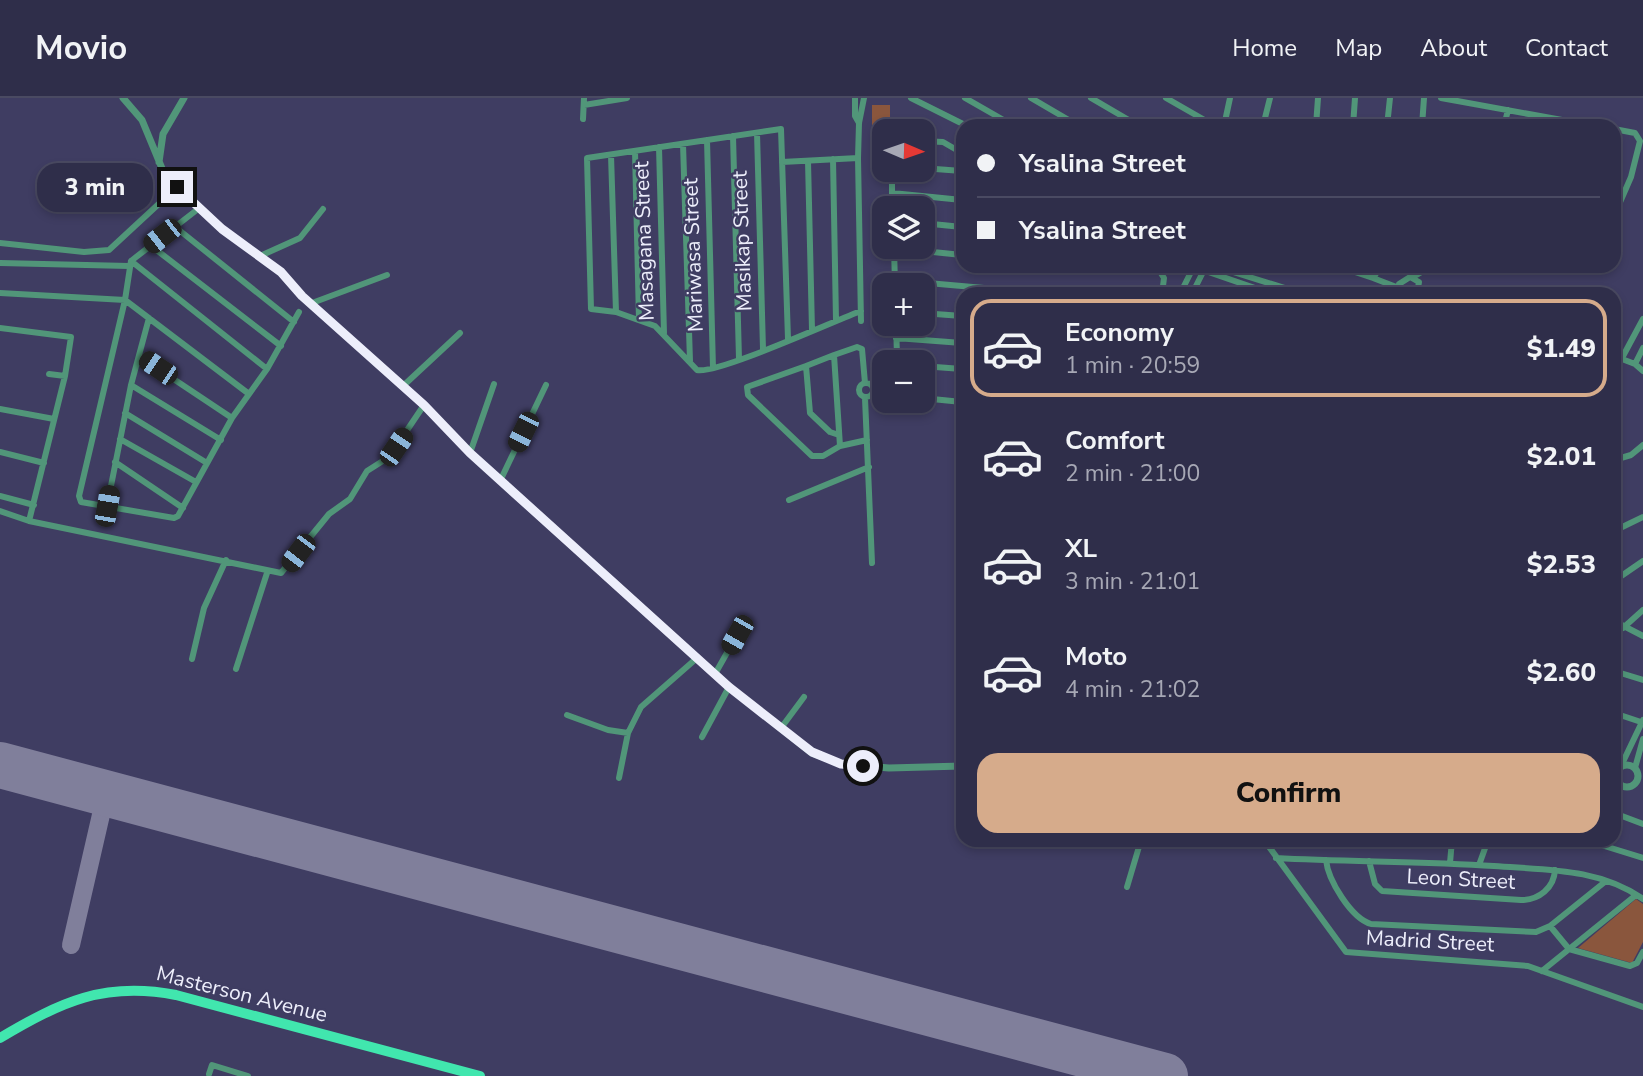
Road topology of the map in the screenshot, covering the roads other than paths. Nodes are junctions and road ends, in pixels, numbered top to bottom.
1 (123, 98) edge
2 (184, 98) edge
3 (627, 98) edge
4 (855, 98) edge
5 (864, 98) edge
6 (911, 98) edge
7 (965, 98) edge
8 (1031, 98) edge
9 (1091, 98) edge
10 (1166, 98) edge
11 (1230, 98) edge
12 (1270, 98) edge
13 (1318, 98) edge
14 (1356, 98) edge
15 (1390, 98) edge
16 (1424, 98) edge
17 (1441, 98) edge
18 (584, 101) edge
19 (1508, 110) junction
20 (583, 119) dead end
21 (1002, 119) edge
22 (1067, 119) edge
23 (1127, 119) edge
24 (1203, 119) edge
25 (1226, 119) edge
26 (1265, 119) edge
27 (1316, 119) edge
28 (1354, 119) edge
29 (1388, 119) edge
30 (1422, 119) edge
31 (1506, 119) edge
32 (1557, 119) edge
33 (956, 120) edge
34 (859, 123) junction
35 (1621, 130) edge
36 (757, 133) junction
37 (733, 136) junction
38 (707, 140) junction
39 (935, 142) edge
40 (683, 144) junction
41 (659, 147) junction
42 (956, 150) edge
43 (635, 151) junction
44 (611, 155) junction
45 (858, 158) junction
46 (833, 159) junction
47 (808, 161) junction
48 (782, 162) junction
49 (159, 166) junction
50 (935, 169) edge
51 (956, 171) edge
52 (892, 182) edge
53 (177, 187) junction
54 (892, 193) joint
55 (956, 199) edge
56 (1621, 200) edge
57 (198, 209) junction
58 (323, 209) dead end
59 (935, 224) edge
60 (174, 226) junction
61 (956, 226) edge
62 (0, 243) edge
63 (150, 245) junction
64 (935, 252) edge
65 (956, 254) edge
66 (260, 256) junction
67 (0, 263) edge
68 (130, 263) junction
69 (1216, 273) edge
70 (1236, 273) edge
71 (1358, 273) edge
72 (1376, 273) edge
73 (1420, 273) edge
74 (387, 275) dead end
75 (1413, 277) junction
76 (1373, 278) junction
77 (935, 285) edge
78 (961, 287) edge
79 (1253, 287) edge
80 (1282, 287) edge
81 (1392, 287) edge
82 (1401, 287) edge
83 (1419, 287) edge
84 (0, 293) edge
85 (125, 300) junction
86 (312, 303) junction
87 (861, 311) junction
88 (299, 312) dead end
89 (616, 312) junction
90 (935, 314) edge
91 (956, 316) edge
92 (149, 318) junction
93 (1643, 318) edge
94 (639, 320) junction
95 (836, 320) junction
96 (861, 321) dead end
97 (294, 322) junction
98 (0, 328) edge
99 (812, 330) junction
100 (460, 332) dead end
101 (664, 333) junction
102 (896, 338) joint
103 (788, 339) junction
104 (956, 343) edge
105 (281, 346) junction
106 (1643, 348) edge
107 (763, 349) junction
108 (897, 350) edge
109 (834, 355) junction
110 (139, 356) junction
111 (1622, 358) joint
112 (739, 359) junction
113 (690, 361) junction
114 (1634, 364) junction
115 (806, 366) junction
116 (935, 367) edge
117 (713, 368) junction
118 (267, 369) junction
119 (956, 369) edge
120 (1643, 372) edge
121 (49, 374) dead end
122 (65, 376) junction
123 (865, 383) junction
124 (494, 384) dead end
125 (546, 384) dead end
126 (131, 385) junction
127 (872, 385) edge
128 (403, 386) junction
129 (872, 393) edge
130 (249, 394) junction
131 (865, 398) junction
132 (935, 399) edge
133 (956, 401) edge
134 (424, 405) junction
135 (0, 409) edge
136 (125, 413) junction
137 (232, 418) junction
138 (54, 419) junction
139 (839, 435) junction
140 (120, 439) junction
141 (221, 440) junction
142 (867, 440) junction
143 (1643, 445) edge
144 (840, 446) junction
145 (0, 453) edge
146 (470, 453) junction
147 (1621, 458) edge
148 (115, 462) junction
149 (44, 463) junction
150 (207, 463) junction
151 (869, 467) junction
152 (501, 480) junction
153 (196, 482) junction
154 (0, 496) edge
155 (789, 500) dead end
156 (34, 505) junction
157 (107, 506) junction
158 (183, 508) junction
159 (0, 511) edge
160 (1643, 517) edge
161 (29, 521) junction
162 (1621, 528) edge
163 (226, 561) junction
164 (1643, 561) edge
165 (872, 563) dead end
166 (267, 572) junction
167 (1621, 576) edge
168 (1643, 610) edge
169 (1623, 628) joint
170 (737, 635) dead end
171 (1643, 636) edge
172 (192, 659) dead end
173 (697, 659) junction
174 (236, 669) dead end
175 (1621, 673) edge
176 (715, 674) junction
177 (1643, 680) edge
178 (729, 687) junction
179 (804, 697) dead end
180 (567, 715) dead end
181 (1621, 715) edge
182 (1642, 722) edge
183 (781, 728) junction
184 (628, 733) junction
185 (702, 737) dead end
186 (1643, 739) edge
187 (1621, 760) edge
188 (956, 766) edge
189 (1621, 766) edge
190 (1639, 773) edge
191 (619, 778) dead end
192 (1621, 784) edge
193 (1639, 785) edge
194 (1621, 816) edge
195 (1643, 824) edge
196 (1139, 847) edge
197 (1269, 847) edge
198 (1451, 847) edge
199 (1485, 847) edge
200 (1608, 847) edge
201 (1276, 858) junction
202 (1643, 858) edge
203 (1326, 860) junction
204 (1369, 861) junction
205 (1450, 863) junction
206 (1479, 865) junction
207 (1555, 870) junction
208 (1606, 881) junction
209 (1127, 887) dead end
210 (1636, 895) junction
211 (1643, 900) edge
212 (1549, 926) junction
213 (1569, 949) junction
214 (1643, 952) edge
215 (1542, 971) junction
216 (1643, 1006) edge
217 (0, 1038) edge
218 (209, 1074) dead end
219 (466, 1074) edge
220 (248, 1076) edge
221 (480, 1076) edge

1 - 49 street
2 - 49 street
3 - 18 street
4 - 34 street
5 - 34 street
6 - 33 street
7 - 21 street
8 - 22 street
9 - 23 street
10 - 24 street
11 - 25 street
12 - 26 street
13 - 27 street
14 - 28 street
15 - 29 street
16 - 30 street
17 - 19 street
18 - 20 street
19 - 31 street
19 - 32 street
34 - 45 street
35 - 56 street
36 - 37 street
36 - 48 street
36 - 107 street, Masikap Street
37 - 38 street
37 - 112 street, Mariwasa Street
38 - 40 street
38 - 117 street, Mariwasa Street
39 - 42 street
40 - 41 street
40 - 113 street
41 - 43 street
41 - 101 street, Masagana Street
43 - 44 street
43 - 94 street
44 - 89 street
44 - 89 street
45 - 46 street
45 - 87 street
46 - 47 street
46 - 95 street
47 - 48 street
47 - 99 street
48 - 103 street
49 - 53 street
50 - 51 street
52 - 54 street
53 - 57 street
53 - 62 street
54 - 55 street
57 - 60 street
57 - 66 street
58 - 66 street
59 - 61 street
60 - 63 street
60 - 97 street
63 - 68 street
63 - 105 street
64 - 65 street
66 - 86 street
67 - 68 street
68 - 85 street
68 - 118 street
69 - 79 street
70 - 80 street
71 - 76 street
72 - 76 street
73 - 75 street
74 - 86 street
75 - 82 street
75 - 83 street
76 - 81 street
77 - 78 street
84 - 85 street
85 - 92 street
85 - 157 street
86 - 128 street
87 - 95 street
87 - 96 street
88 - 97 street
89 - 94 street
90 - 91 street
92 - 110 street
92 - 130 street
93 - 111 street
94 - 101 street
95 - 99 street
97 - 105 street
98 - 122 street
99 - 103 street
100 - 128 street
101 - 113 street
102 - 104 street
102 - 108 street
103 - 107 street
105 - 118 street
106 - 114 street
107 - 112 street
109 - 115 street
109 - 123 street
109 - 139 street
110 - 126 street
110 - 137 street
111 - 114 street
112 - 117 street
113 - 117 street
114 - 120 street
115 - 139 street
115 - 144 street
116 - 119 street
118 - 130 street
121 - 122 street
122 - 138 street
123 - 127 street
123 - 131 street
124 - 146 street
125 - 152 street
126 - 136 street
126 - 141 street
128 - 134 street
129 - 131 street
130 - 137 street
131 - 142 street
132 - 133 street
134 - 146 street
134 - 166 street
135 - 138 street
136 - 140 street
136 - 150 street
137 - 141 street
138 - 149 street
139 - 144 street
140 - 148 street
140 - 153 street
141 - 150 street
142 - 144 street
142 - 151 street
143 - 147 street
145 - 149 street
146 - 152 street
148 - 157 street
148 - 158 street
149 - 156 street
150 - 153 street
151 - 155 street
151 - 165 street
152 - 173 street
153 - 158 street
154 - 156 street
156 - 161 street
157 - 158 street
159 - 161 street
160 - 162 street
161 - 163 street
163 - 166 street
163 - 172 street
164 - 167 street
166 - 174 street
168 - 169 street
169 - 171 street
170 - 176 street
173 - 176 street
173 - 184 street
175 - 177 street
176 - 178 street
178 - 183 street
178 - 185 street
179 - 183 street
180 - 184 street
181 - 182 street
182 - 187 street
183 - 188 street
184 - 191 street
186 - 190 street
189 - 190 street
190 - 193 street
192 - 193 street
194 - 195 street
196 - 209 street
197 - 201 street, Madrid Street
198 - 205 street
199 - 206 street
200 - 202 street
201 - 203 street
201 - 215 street, Madrid Street
203 - 204 street
203 - 212 street
204 - 205 street
204 - 207 street, Leon Street
205 - 206 street
206 - 207 street
207 - 208 street
208 - 210 street
208 - 212 street
210 - 211 street
210 - 213 street
212 - 213 street
213 - 214 street
213 - 215 street
215 - 216 street, Madrid Street
217 - 219 main road, Masterson Avenue
218 - 220 street
219 - 221 main road, Masterson Avenue

